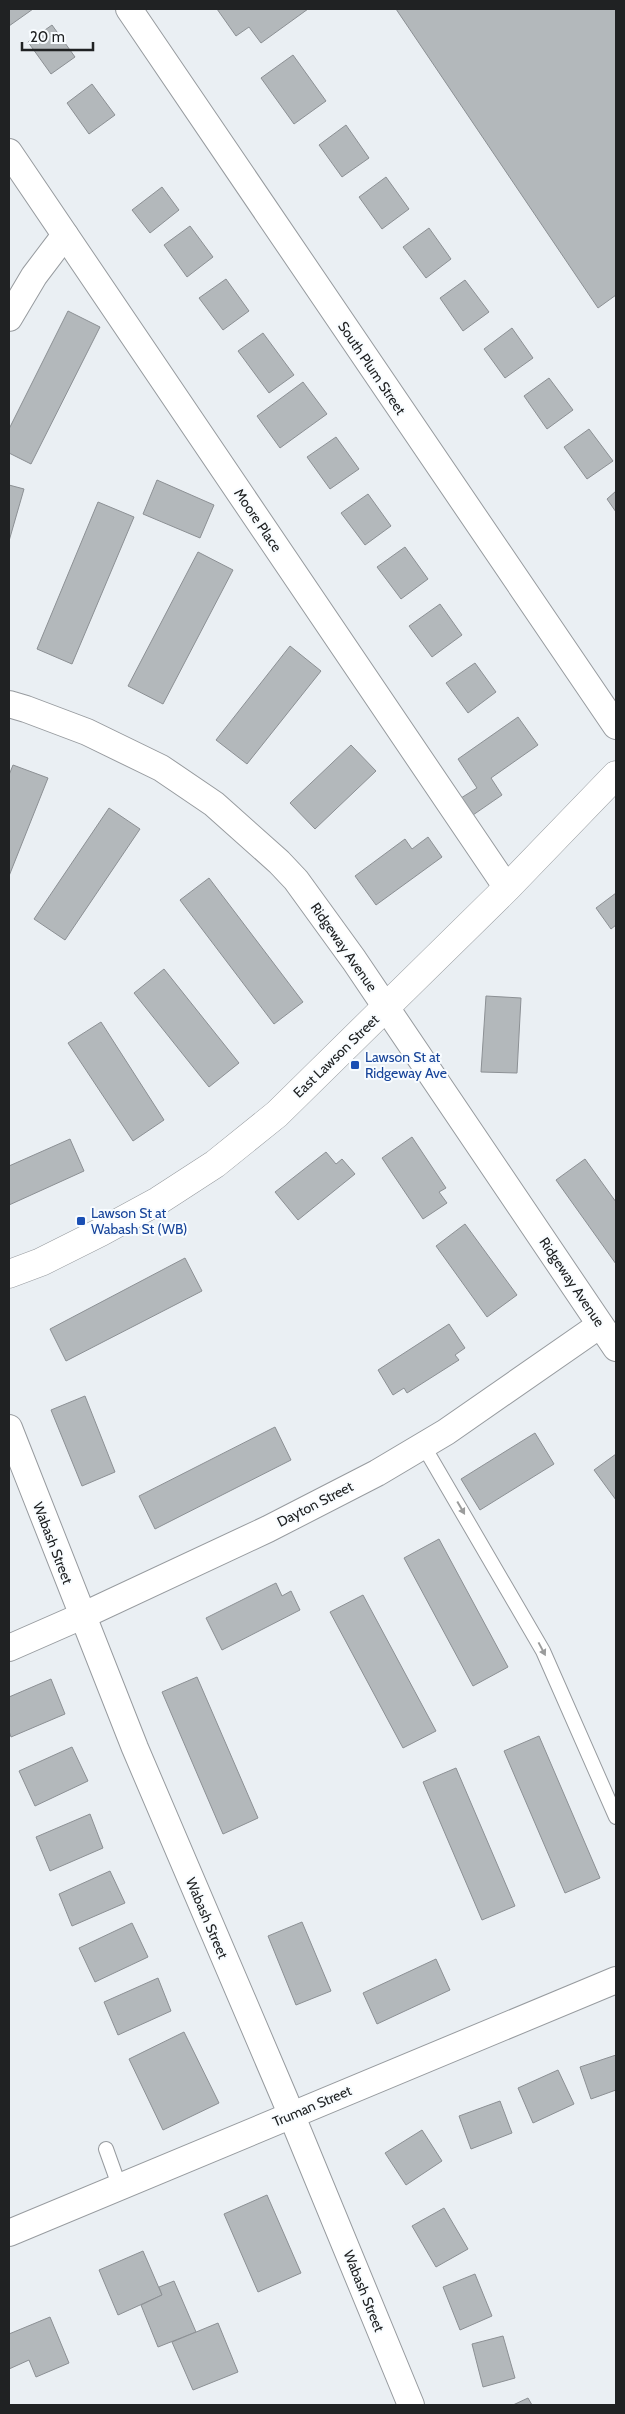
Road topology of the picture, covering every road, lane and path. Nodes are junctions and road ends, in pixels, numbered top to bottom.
1 (128, 9) edge
2 (9, 152) edge
3 (65, 235) junction
4 (9, 318) edge
5 (9, 704) edge
6 (616, 726) edge
7 (616, 775) edge
8 (507, 888) junction
9 (386, 1008) junction
10 (9, 1274) edge
11 (600, 1324) junction
12 (616, 1348) edge
13 (9, 1428) edge
14 (423, 1446) junction
15 (82, 1616) junction
16 (9, 1648) edge
17 (616, 1817) edge
18 (616, 1980) edge
19 (291, 2114) junction
20 (106, 2149) dead end
21 (120, 2188) junction
22 (9, 2233) edge
23 (411, 2405) edge

1 - 6 street, South Plum Street
2 - 3 street, Moore Place
3 - 4 street
3 - 8 street, Moore Place
5 - 9 street, Ridgeway Avenue
7 - 8 street, East Lawson Street
8 - 9 street, East Lawson Street
9 - 10 street, East Lawson Street
9 - 11 street, Ridgeway Avenue
11 - 12 street, Ridgeway Avenue
11 - 14 street, Dayton Street
13 - 15 street, Wabash Street
14 - 15 street, Dayton Street
14 -> 17 lane
15 - 16 street, Dayton Street
15 - 19 street, Wabash Street
18 - 19 street, Truman Street
19 - 21 street, Truman Street
19 - 23 street, Wabash Street
20 - 21 lane
21 - 22 street, Truman Street

